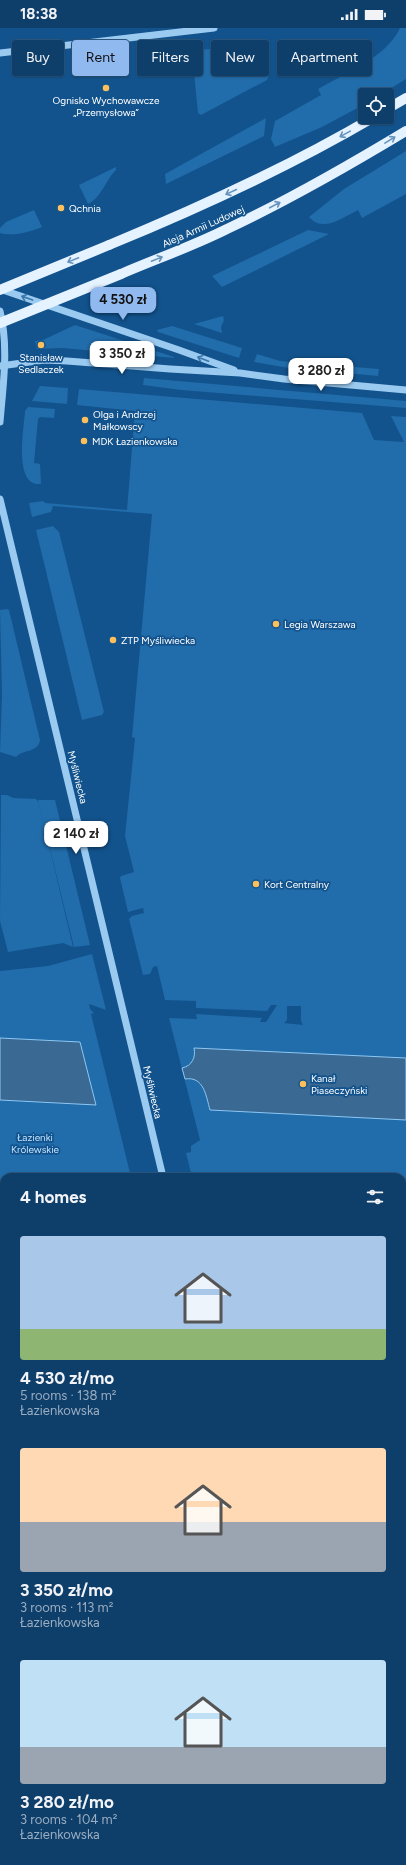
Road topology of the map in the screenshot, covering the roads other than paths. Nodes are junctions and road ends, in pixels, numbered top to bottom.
1 (214, 28) edge
2 (0, 53) edge
3 (406, 98) edge
4 (394, 105) edge
5 (362, 124) edge
6 (406, 131) edge
7 (0, 289) edge
8 (0, 311) edge
9 (0, 323) edge
10 (2, 366) edge
11 (240, 373) junction
12 (406, 390) edge
13 (0, 422) edge
14 (0, 499) edge
15 (162, 1173) edge

1 - 2 street
3 - 4 main road
5 -> 7 main road, Aleja Armii Ludowej, bridge
9 -> 6 main road, Aleja Armii Ludowej, bridge
11 -> 7 street
8 - 10 street
10 - 11 street
10 - 13 street
11 - 12 street
14 - 15 street, Myśliwiecka

